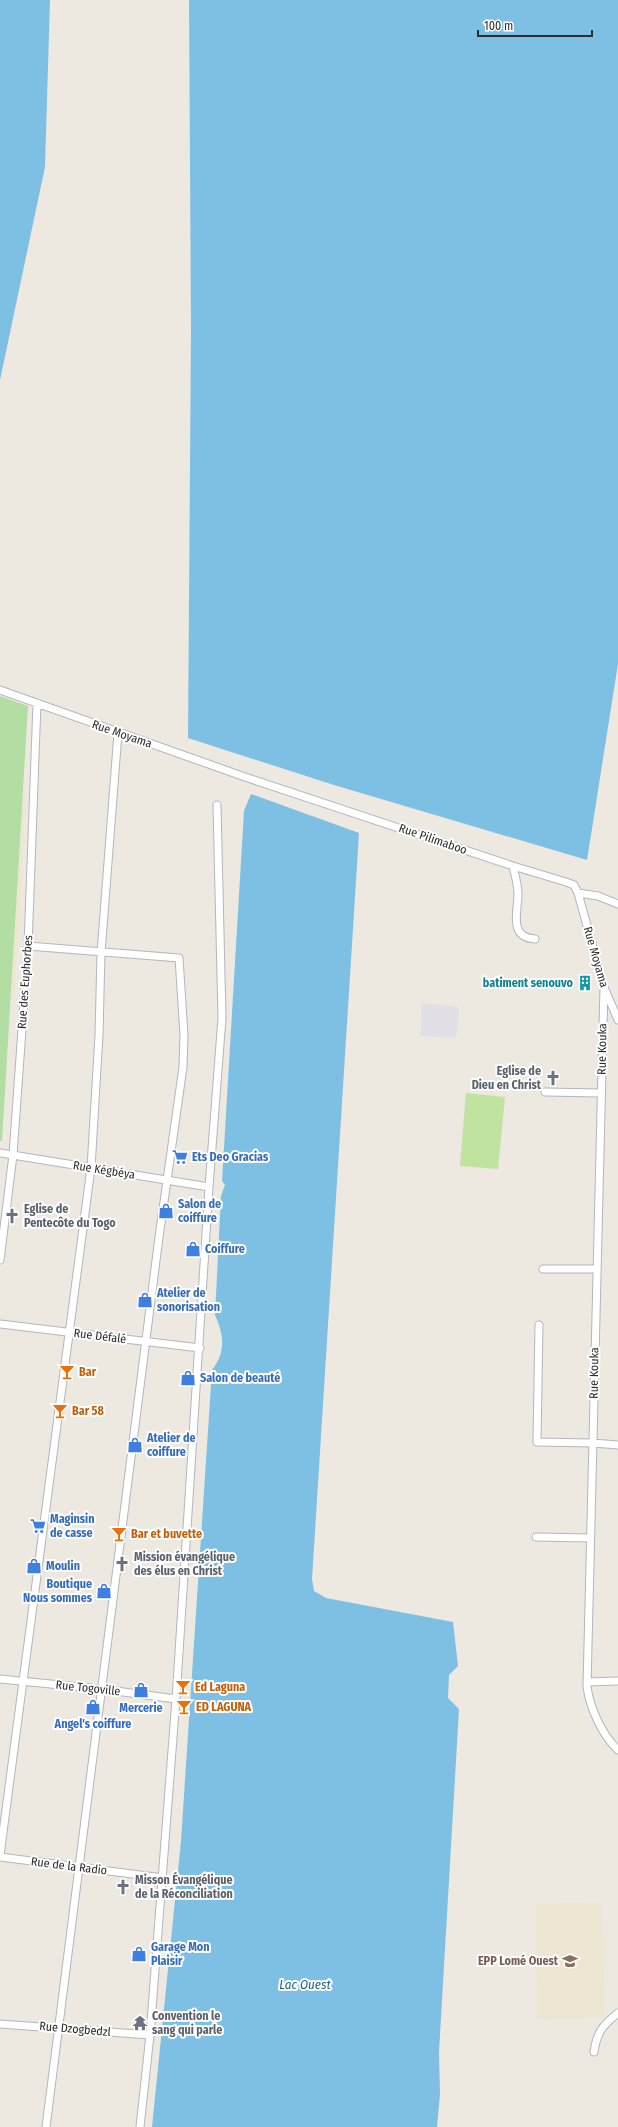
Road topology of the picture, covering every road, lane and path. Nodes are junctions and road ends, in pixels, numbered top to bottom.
1 (0, 690) edge
2 (37, 703) junction
3 (118, 733) junction
4 (244, 777) joint
5 (217, 805) dead end
6 (513, 866) junction
7 (578, 893) junction
8 (618, 904) edge
9 (535, 939) dead end
10 (28, 946) junction
11 (101, 953) junction
12 (604, 987) junction
13 (618, 1020) edge
14 (545, 1092) dead end
15 (601, 1093) junction
16 (0, 1153) edge
17 (14, 1156) junction
18 (91, 1168) junction
19 (167, 1181) junction
20 (209, 1187) junction
21 (0, 1260) edge
22 (543, 1269) dead end
23 (597, 1269) junction
24 (0, 1324) edge
25 (539, 1325) dead end
26 (69, 1332) junction
27 (147, 1341) junction
28 (200, 1348) junction
29 (593, 1443) junction
30 (618, 1445) edge
31 (536, 1537) dead end
32 (590, 1538) junction
33 (0, 1679) edge
34 (618, 1681) edge
35 (587, 1682) junction
36 (24, 1683) junction
37 (102, 1689) junction
38 (176, 1699) junction
39 (618, 1750) edge
40 (0, 1856) edge
41 (79, 1867) junction
42 (163, 1878) junction
43 (618, 2013) edge
44 (0, 2024) edge
45 (58, 2028) junction
46 (150, 2035) junction
47 (594, 2052) dead end
48 (46, 2127) edge
49 (140, 2127) edge

1 - 2 street, Rue Moyama
2 - 3 street, Rue Moyama
2 - 10 street, Rue des Euphorbes
3 - 4 street, Rue Moyama
3 - 11 street
4 - 6 street, Rue Pilimaboo
5 - 20 street
6 - 7 street, Rue Pilimaboo
6 - 9 street
7 - 8 street
7 - 12 street, Rue Moyama
10 - 11 street
10 - 17 street, Rue des Euphorbes
11 - 18 street
11 - 19 street
12 - 13 street, Rue Moyama
12 - 15 street, Rue Kouka
14 - 15 street
15 - 23 street, Rue Kouka
16 - 17 street, Rue Kégbéya
17 - 18 street, Rue Kégbéya
17 - 21 street, Rue des Euphorbes
18 - 19 street, Rue Kégbéya
18 - 26 street
19 - 20 street, Rue Kégbéya
19 - 27 street
20 - 28 street
22 - 23 street
23 - 29 street, Rue Kouka
24 - 26 street, Rue Défalé
25 - 29 street
26 - 27 street, Rue Défalé
26 - 36 street
27 - 28 street, Rue Défalé
27 - 37 street
28 - 38 street
29 - 30 street
29 - 32 street, Rue Kouka
31 - 32 street
32 - 35 street, Rue Kouka
33 - 36 street, Rue Togoville
34 - 35 street
35 - 39 street, Rue Kouka
36 - 37 street, Rue Togoville
36 - 40 street
37 - 38 street, Rue Togoville
37 - 41 street
38 - 42 street
40 - 41 street, Rue de la Radio
41 - 42 street, Rue de la Radio
41 - 45 street
42 - 46 street
43 - 47 street
44 - 45 street, Rue Dzogbedzl
45 - 46 street, Rue Dzogbedzl
45 - 48 street
46 - 49 street

